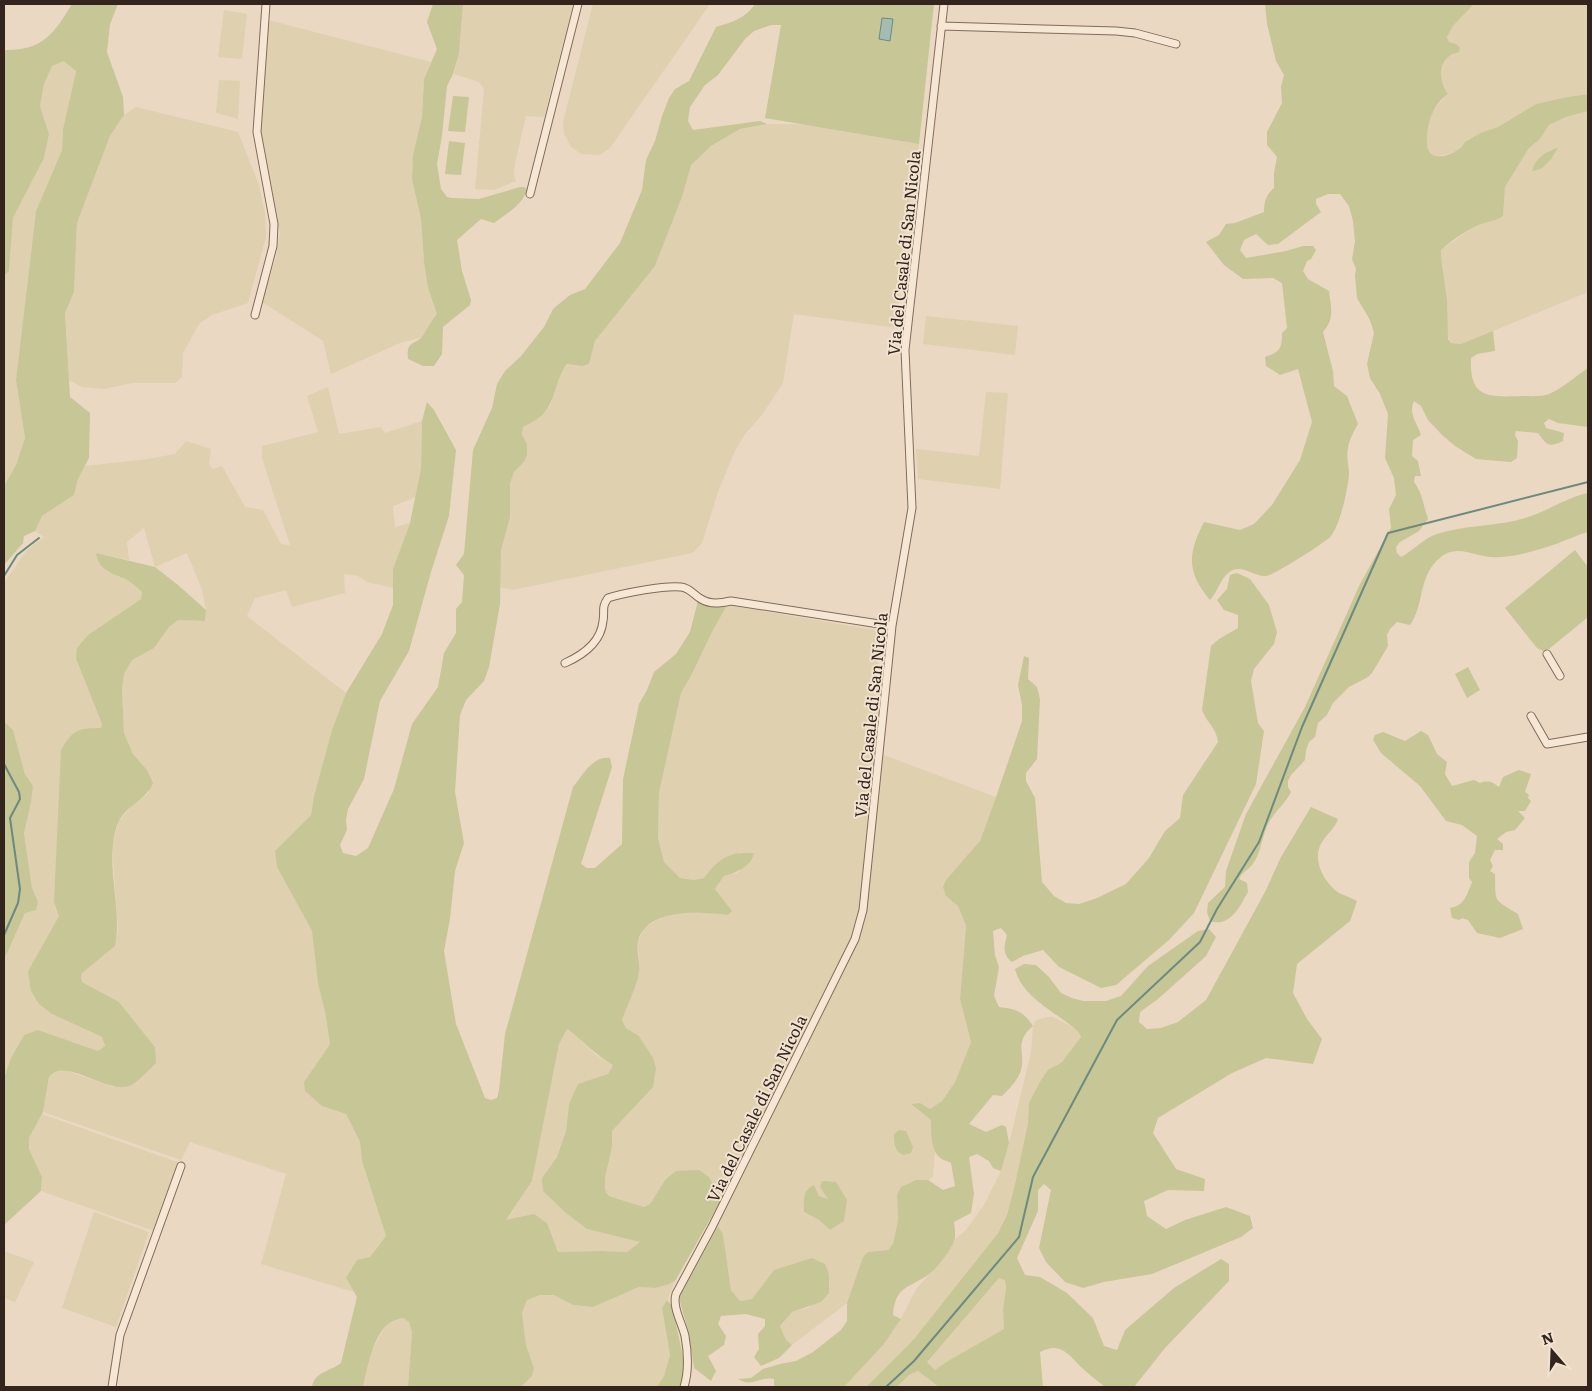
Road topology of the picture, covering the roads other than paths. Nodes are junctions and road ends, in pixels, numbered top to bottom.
1 (266, 4) edge
2 (578, 4) edge
3 (944, 4) edge
4 (941, 26) junction
5 (1176, 44) dead end
6 (530, 194) dead end
7 (255, 315) dead end
8 (892, 626) junction
9 (1547, 654) dead end
10 (566, 663) dead end
11 (1560, 676) dead end
12 (1531, 716) dead end
13 (1588, 737) edge
14 (181, 1166) dead end
15 (112, 1387) edge
16 (684, 1387) edge

1 - 7 street
2 - 6 street
3 - 4 street, Via del Casale di San Nicola
4 - 5 street
4 - 8 street, Via del Casale di San Nicola
8 - 10 street
8 - 16 street, Via del Casale di San Nicola
9 - 11 street
12 - 13 street
14 - 15 street

